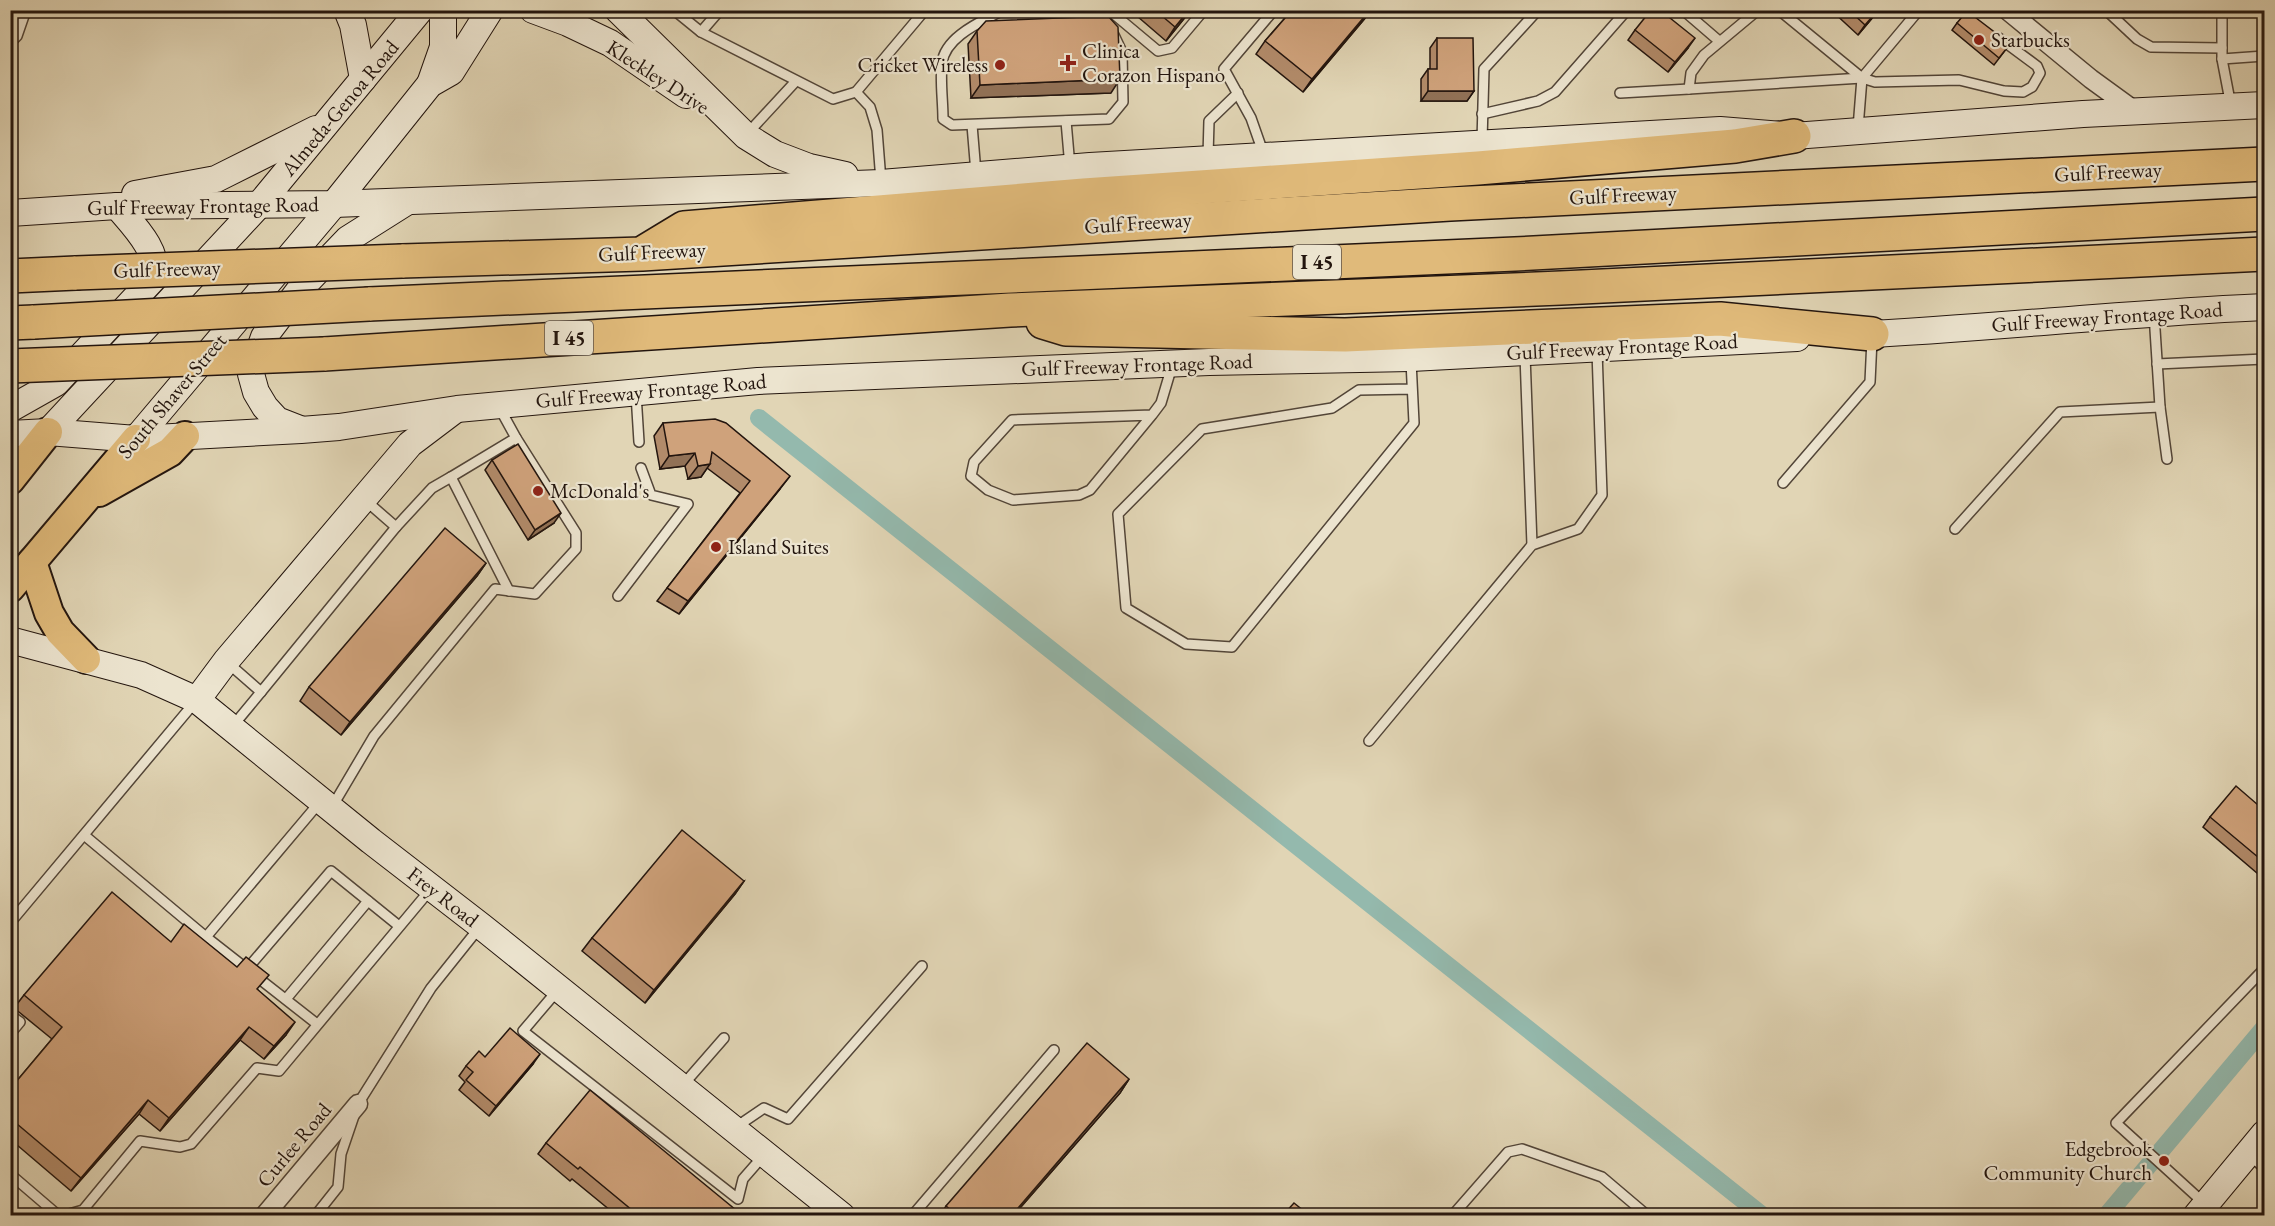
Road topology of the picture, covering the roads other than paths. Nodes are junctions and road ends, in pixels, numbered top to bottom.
1 (26, 10) edge
2 (347, 10) edge
3 (420, 10) edge
4 (443, 10) edge
5 (490, 10) edge
6 (533, 10) edge
7 (618, 10) edge
8 (674, 10) edge
9 (686, 10) edge
10 (720, 10) edge
11 (925, 10) edge
12 (1003, 10) edge
13 (1065, 10) edge
14 (1109, 10) edge
15 (1204, 10) edge
16 (1274, 10) edge
17 (1538, 10) edge
18 (1627, 10) edge
19 (1683, 10) edge
20 (1758, 10) edge
21 (1779, 10) edge
22 (1918, 10) edge
23 (2007, 10) edge
24 (2106, 10) edge
25 (2222, 10) edge
26 (1989, 30) edge
27 (701, 32) junction
28 (1719, 41) junction
29 (10, 43) edge
30 (2222, 48) junction
31 (2265, 56) edge
32 (2222, 60) junction
33 (1862, 78) junction
34 (363, 79) junction
35 (2091, 79) junction
36 (796, 81) junction
37 (430, 84) junction
38 (1689, 89) junction
39 (856, 92) junction
40 (1238, 93) junction
41 (1620, 93) dead end
42 (2265, 105) edge
43 (2231, 106) junction
44 (2135, 111) junction
45 (1482, 114) junction
46 (2083, 114) junction
47 (1066, 121) junction
48 (324, 124) junction
49 (972, 125) junction
50 (1858, 131) junction
51 (746, 136) junction
52 (1794, 136) junction
53 (1482, 144) junction
54 (1265, 156) junction
55 (1208, 159) junction
56 (2265, 164) edge
57 (1070, 169) junction
58 (976, 176) junction
59 (881, 183) junction
60 (411, 200) junction
61 (334, 204) junction
62 (259, 205) junction
63 (117, 206) junction
64 (59, 208) junction
65 (10, 213) edge
66 (2265, 214) edge
67 (642, 254) junction
68 (2265, 254) edge
69 (10, 276) edge
70 (2265, 307) edge
71 (1010, 310) junction
72 (2153, 312) junction
73 (22, 322) edge
74 (1872, 334) junction
75 (1597, 349) junction
76 (1525, 352) junction
77 (1411, 358) junction
78 (2265, 358) edge
79 (1173, 363) junction
80 (2157, 364) junction
81 (10, 366) edge
82 (1412, 389) junction
83 (636, 392) junction
84 (498, 405) junction
85 (2160, 407) junction
86 (457, 408) junction
87 (10, 409) edge
88 (1152, 416) junction
89 (301, 430) junction
90 (48, 432) junction
91 (10, 434) edge
92 (185, 436) junction
93 (516, 438) junction
94 (136, 439) junction
95 (639, 442) dead end
96 (2166, 459) dead end
97 (641, 468) dead end
98 (450, 477) junction
99 (11, 480) edge
100 (1783, 483) dead end
101 (363, 498) junction
102 (84, 500) junction
103 (396, 527) junction
104 (1955, 529) dead end
105 (1532, 545) junction
106 (32, 562) junction
107 (10, 588) edge
108 (509, 591) junction
109 (618, 596) dead end
110 (10, 640) edge
111 (86, 659) junction
112 (226, 661) junction
113 (261, 692) junction
114 (197, 700) junction
115 (231, 728) junction
116 (1369, 741) dead end
117 (326, 805) junction
118 (84, 835) junction
119 (431, 888) junction
120 (368, 901) junction
121 (10, 923) edge
122 (399, 926) junction
123 (481, 926) junction
124 (206, 937) junction
125 (922, 966) dead end
126 (247, 969) junction
127 (2264, 969) edge
128 (559, 989) junction
129 (286, 999) junction
130 (10, 1015) edge
131 (317, 1024) junction
132 (10, 1034) edge
133 (724, 1038) dead end
134 (1054, 1050) dead end
135 (681, 1087) junction
136 (358, 1104) junction
137 (734, 1128) junction
138 (2259, 1152) edge
139 (765, 1154) junction
140 (10, 1174) edge
141 (2201, 1210) edge
142 (60, 1215) edge
143 (264, 1215) edge
144 (315, 1215) edge
145 (842, 1215) edge
146 (912, 1215) edge
147 (1452, 1215) edge
148 (1648, 1215) edge

1 - 29 lane
2 - 34 main road
3 - 34 main road, Almeda-Genoa Road
4 - 37 main road
5 - 37 main road
6 - 51 main road, Kleckley Drive
7 - 51 main road
8 - 27 lane
9 - 27 lane
10 - 27 lane
11 - 39 lane
12 - 49 lane
13 - 47 lane
14 - 15 lane
16 - 40 lane
17 - 45 lane
18 - 45 lane
19 - 28 lane
20 - 28 lane
21 - 33 lane
22 - 33 lane
23 - 35 street
24 - 30 lane
25 - 30 lane
26 - 33 lane
27 - 36 lane
28 - 38 lane
30 - 32 lane
31 - 32 lane
32 - 43 lane
33 - 38 lane
33 - 50 lane
34 - 48 main road, Almeda-Genoa Road
35 - 44 street
35 - 46 street
36 - 39 lane
36 - 51 lane
37 - 61 main road
38 - 41 lane
39 - 59 lane
40 - 54 lane
40 - 55 lane
42 - 43 main road, Gulf Freeway Frontage Road
43 - 44 main road, Gulf Freeway Frontage Road
44 - 46 main road, Gulf Freeway Frontage Road
45 - 53 lane
46 - 50 main road, Gulf Freeway Frontage Road
47 - 49 lane
47 - 57 lane
48 - 62 main road, Almeda-Genoa Road
48 - 64 main road
49 - 58 lane
50 - 52 main road, Gulf Freeway Frontage Road
51 - 59 main road
52 - 53 main road, Gulf Freeway Frontage Road
52 - 67 highway
53 - 54 main road, Gulf Freeway Frontage Road
54 - 55 main road, Gulf Freeway Frontage Road
55 - 57 main road, Gulf Freeway Frontage Road
56 - 67 highway, Gulf Freeway / I 45
57 - 58 main road, Gulf Freeway Frontage Road
58 - 59 main road, Gulf Freeway Frontage Road
59 - 60 main road, Gulf Freeway Frontage Road
60 - 61 main road, Gulf Freeway Frontage Road
60 - 89 main road
61 - 62 main road, Gulf Freeway Frontage Road
61 - 94 main road, South Shaver Street
62 - 63 main road, Gulf Freeway Frontage Road
62 - 90 main road
63 - 64 main road, Gulf Freeway Frontage Road
63 - 87 main road
64 - 65 main road, Gulf Freeway Frontage Road
66 - 73 highway, Gulf Freeway / I 45, bridge
67 - 69 highway, Gulf Freeway / I 45, bridge
68 - 71 highway, I 45
70 - 72 main road, Gulf Freeway Frontage Road
71 - 74 highway
71 - 81 highway, I 45, bridge
72 - 74 main road, Gulf Freeway Frontage Road
72 - 80 lane
74 - 75 main road, Gulf Freeway Frontage Road
74 - 100 lane
75 - 76 main road, Gulf Freeway Frontage Road
75 - 105 lane
76 - 77 main road, Gulf Freeway Frontage Road
76 - 105 lane
77 - 79 main road, Gulf Freeway Frontage Road
77 - 82 lane
78 - 80 lane
79 - 83 main road, Gulf Freeway Frontage Road
79 - 88 lane
80 - 85 lane
82 - 82 lane
83 - 84 main road, Gulf Freeway Frontage Road
83 - 95 lane
84 - 86 main road, Gulf Freeway Frontage Road
84 - 93 lane
85 - 96 lane
85 - 104 lane
86 - 89 main road, Gulf Freeway Frontage Road
86 - 101 main road
88 - 88 lane
89 - 92 main road, Gulf Freeway Frontage Road
90 - 91 main road, Gulf Freeway Frontage Road
90 - 94 main road, Gulf Freeway Frontage Road
90 - 99 main road
92 - 94 main road, Gulf Freeway Frontage Road
92 - 102 main road
93 - 98 lane
93 - 108 lane
94 - 102 main road, South Shaver Street
97 - 109 lane
98 - 103 lane
98 - 108 lane
101 - 103 lane
101 - 112 main road
102 - 106 main road, South Shaver Street
103 - 113 lane
105 - 116 lane
106 - 107 main road, South Shaver Street
106 - 111 main road
108 - 117 lane
110 - 111 main road, Frey Road
111 - 114 main road, Frey Road
112 - 113 lane
112 - 114 main road
113 - 115 lane
114 - 115 main road, Frey Road
114 - 118 lane
115 - 117 main road, Frey Road
117 - 119 main road, Frey Road
117 - 124 lane
118 - 121 lane
118 - 124 lane
119 - 122 lane
119 - 123 main road, Frey Road
120 - 122 lane
120 - 126 lane
120 - 129 lane
122 - 131 lane
123 - 128 main road, Frey Road
123 - 136 lane
124 - 126 lane
125 - 137 lane
126 - 129 lane
127 - 141 lane
128 - 135 main road, Frey Road
128 - 139 lane
129 - 131 lane
130 - 132 lane
131 - 142 lane
133 - 135 lane
134 - 146 lane
135 - 137 main road, Frey Road
136 - 143 street, Curlee Road
136 - 144 lane
137 - 139 main road, Frey Road
138 - 141 main road
139 - 145 main road, Frey Road
140 - 142 lane
147 - 148 lane

